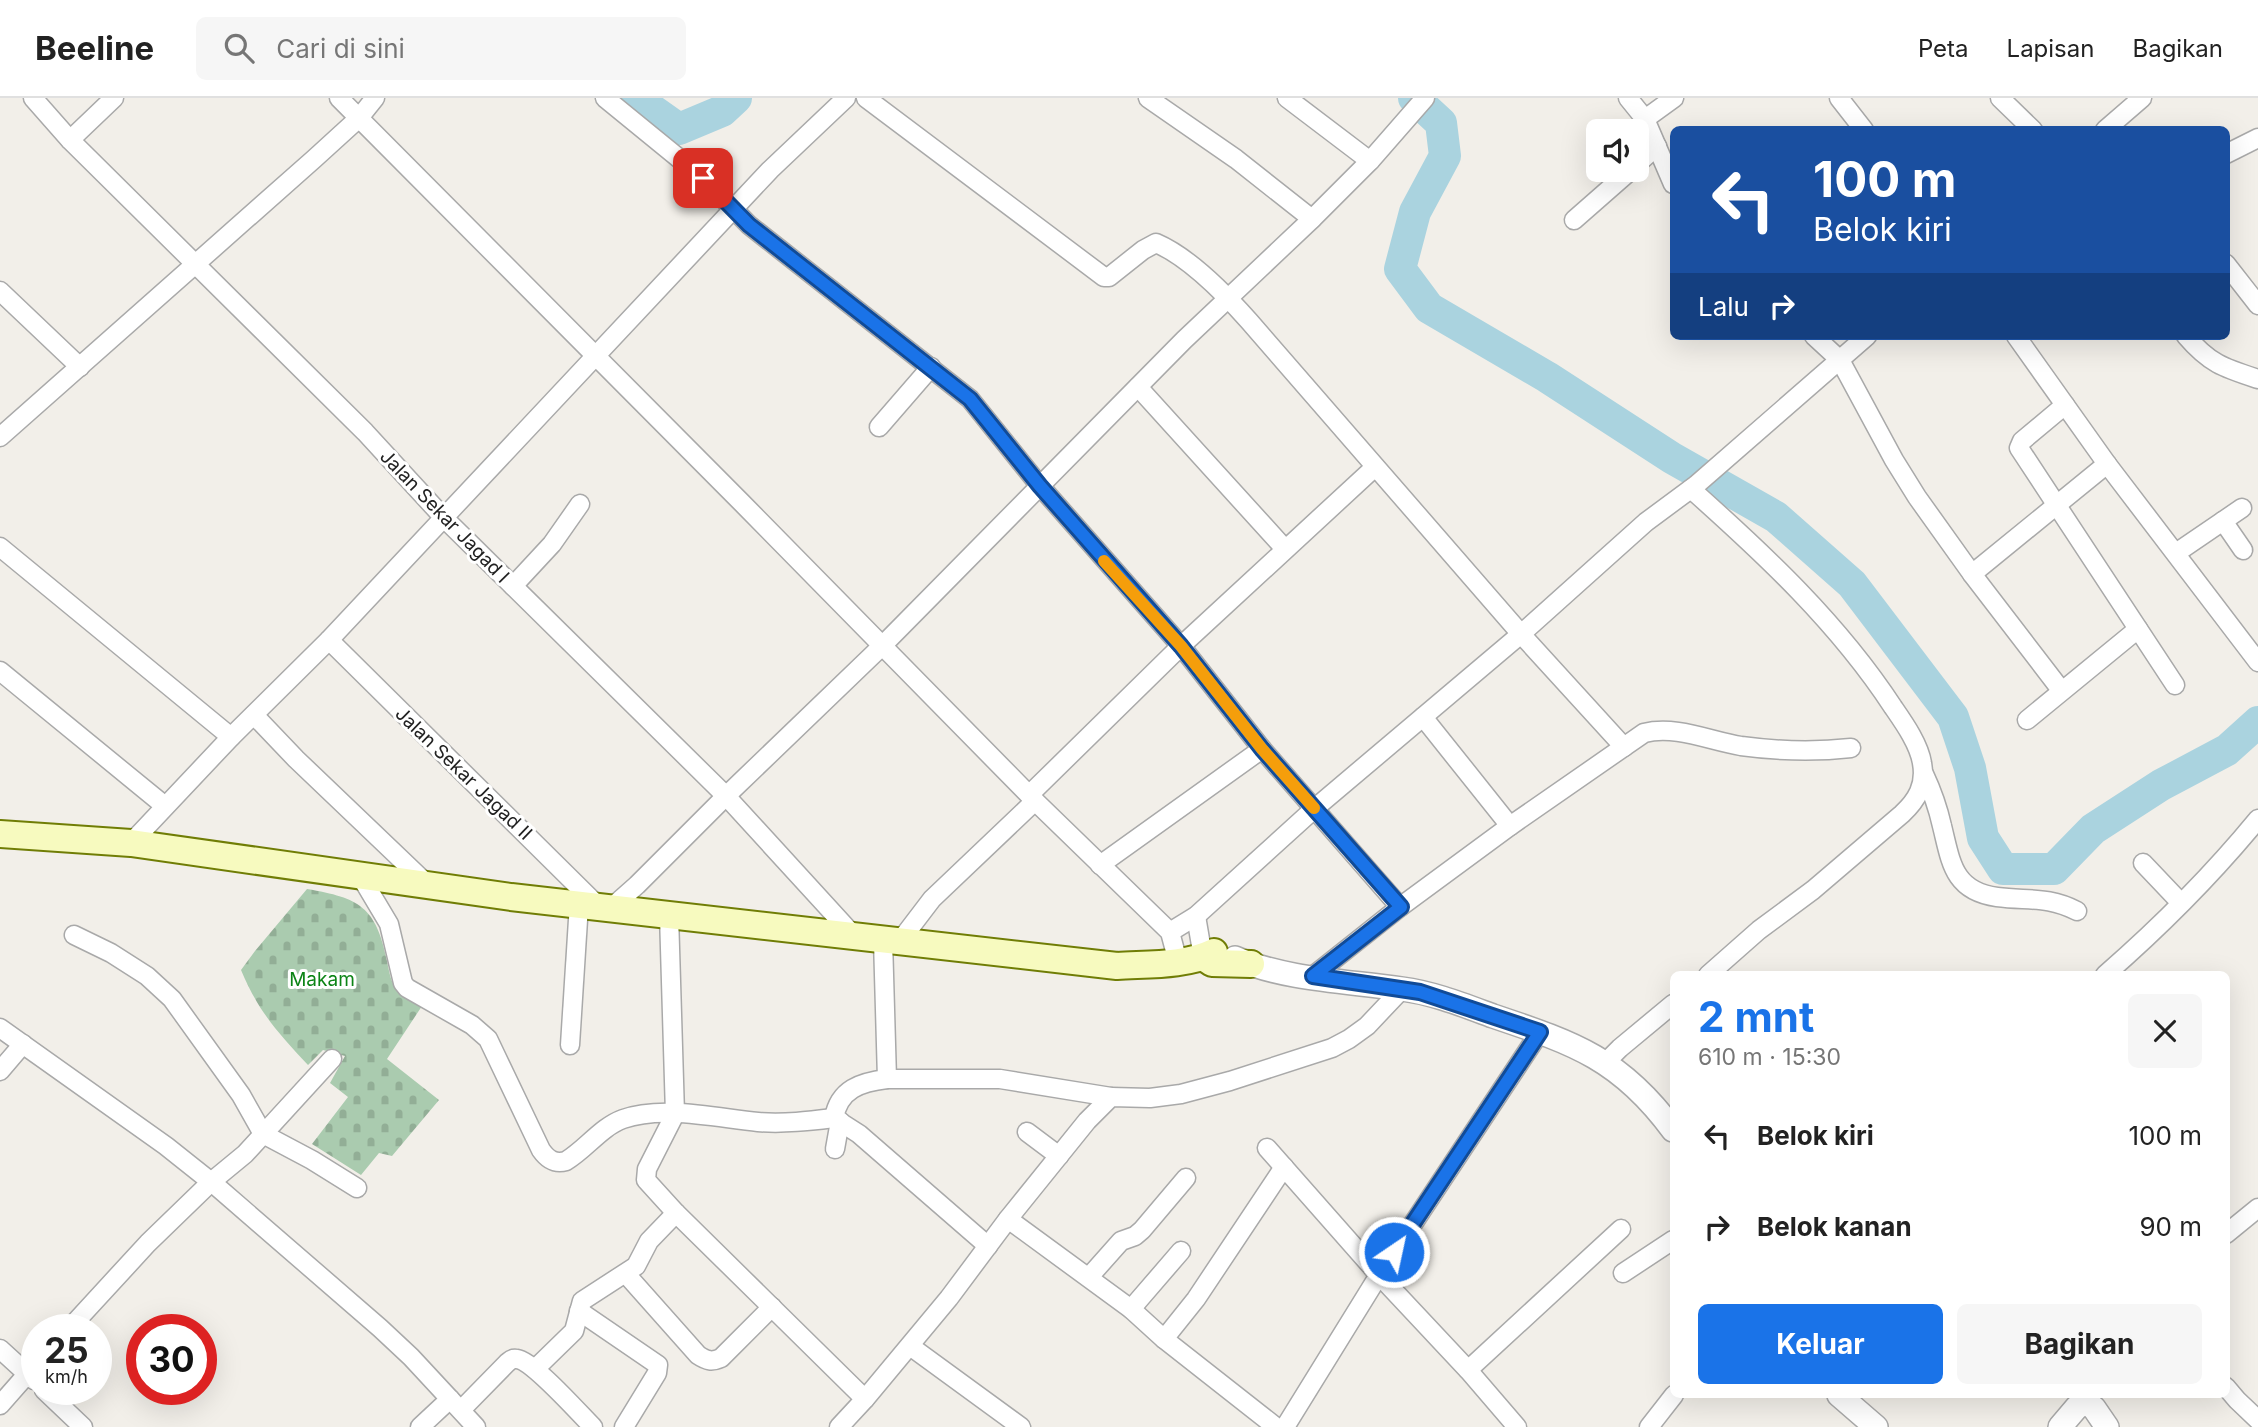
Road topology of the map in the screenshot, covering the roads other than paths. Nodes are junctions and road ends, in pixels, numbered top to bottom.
1 (33, 98) edge
2 (114, 98) edge
3 (339, 98) edge
4 (375, 98) edge
5 (605, 98) edge
6 (846, 98) edge
7 (866, 98) edge
8 (1149, 98) edge
9 (1287, 98) edge
10 (1425, 98) edge
11 (1628, 98) edge
12 (1674, 98) edge
13 (1839, 98) edge
14 (2000, 98) edge
15 (2143, 98) edge
16 (359, 118) junction
17 (1645, 119) joint
18 (1857, 126) edge
19 (2029, 126) edge
20 (2110, 126) edge
21 (1649, 128) edge
22 (70, 140) junction
23 (2257, 142) edge
24 (1657, 146) junction
25 (2230, 152) edge
26 (1649, 153) edge
27 (1370, 161) junction
28 (1670, 177) edge
29 (1617, 182) edge
30 (734, 208) junction
31 (1311, 219) junction
32 (1574, 220) dead end
33 (194, 263) junction
34 (2230, 269) edge
35 (0, 291) edge
36 (1228, 298) junction
37 (2258, 304) edge
38 (1818, 340) edge
39 (1862, 340) edge
40 (2019, 340) edge
41 (2190, 340) edge
42 (595, 355) junction
43 (1840, 360) junction
44 (79, 367) junction
45 (931, 367) junction
46 (2258, 379) edge
47 (1138, 387) junction
48 (2065, 405) junction
49 (879, 428) dead end
50 (0, 437) edge
51 (2107, 464) junction
52 (1375, 467) junction
53 (1040, 486) junction
54 (1693, 487) junction
55 (580, 504) dead end
56 (2057, 505) junction
57 (2242, 508) dead end
58 (444, 518) junction
59 (2223, 521) junction
60 (0, 547) edge
61 (1284, 549) junction
62 (2243, 550) dead end
63 (2176, 553) junction
64 (1972, 574) junction
65 (513, 586) junction
66 (2138, 629) junction
67 (1521, 634) junction
68 (329, 640) junction
69 (883, 645) junction
70 (1181, 646) junction
71 (2258, 662) edge
72 (0, 671) edge
73 (2175, 685) dead end
74 (2061, 690) junction
75 (254, 715) junction
76 (1423, 717) junction
77 (2027, 720) dead end
78 (231, 737) junction
79 (1624, 747) junction
80 (1851, 748) dead end
81 (1262, 749) junction
82 (1923, 771) junction
83 (726, 796) junction
84 (1032, 798) junction
85 (1314, 809) junction
86 (161, 811) junction
87 (2258, 819) edge
88 (1510, 826) junction
89 (0, 834) edge
90 (131, 843) junction
91 (169, 849) junction
92 (2143, 863) dead end
93 (1100, 865) junction
94 (360, 877) junction
95 (638, 885) junction
96 (430, 887) junction
97 (2181, 903) junction
98 (596, 906) junction
99 (1401, 907) junction
100 (639, 911) junction
101 (2077, 911) dead end
102 (669, 915) junction
103 (1196, 916) junction
104 (1170, 932) junction
105 (74, 936) dead end
106 (855, 937) junction
107 (891, 941) junction
108 (1198, 957) junction
109 (1251, 964) joint
110 (1715, 971) edge
111 (2109, 971) edge
112 (1313, 976) junction
113 (1402, 989) junction
114 (1670, 1006) edge
115 (0, 1028) edge
116 (1540, 1032) junction
117 (23, 1044) junction
118 (570, 1045) dead end
119 (332, 1059) dead end
120 (1606, 1062) junction
121 (0, 1071) edge
122 (887, 1079) junction
123 (1111, 1097) junction
124 (674, 1114) junction
125 (837, 1119) junction
126 (1670, 1126) edge
127 (1027, 1132) dead end
128 (263, 1134) junction
129 (1267, 1148) dead end
130 (835, 1149) dead end
131 (1059, 1156) junction
132 (1284, 1167) junction
133 (1186, 1178) dead end
134 (211, 1182) junction
135 (357, 1188) dead end
136 (2258, 1209) edge
137 (676, 1213) junction
138 (1008, 1219) junction
139 (1621, 1229) dead end
140 (2230, 1231) edge
141 (1670, 1242) edge
142 (988, 1246) junction
143 (1181, 1251) dead end
144 (1623, 1273) dead end
145 (625, 1274) junction
146 (1379, 1275) junction
147 (1089, 1277) junction
148 (772, 1307) junction
149 (1131, 1309) junction
150 (579, 1311) junction
151 (83, 1314) edge
152 (1164, 1339) junction
153 (910, 1346) junction
154 (0, 1349) edge
155 (21, 1364) edge
156 (535, 1369) junction
157 (1468, 1370) junction
158 (21, 1385) edge
159 (2230, 1392) edge
160 (1672, 1398) edge
161 (1842, 1398) edge
162 (865, 1399) junction
163 (2089, 1399) edge
164 (456, 1404) junction
165 (0, 1405) edge
166 (60, 1405) edge
167 (2258, 1420) edge
168 (83, 1427) edge
169 (419, 1427) edge
170 (476, 1427) edge
171 (593, 1427) edge
172 (624, 1427) edge
173 (839, 1427) edge
174 (1021, 1427) edge
175 (1276, 1427) edge
176 (1285, 1427) edge
177 (1517, 1427) edge
178 (1649, 1427) edge
179 (1876, 1427) edge
180 (2060, 1427) edge
181 (2107, 1427) edge

1 - 22 street, Jalan Sekar Jagad I
2 - 22 street
3 - 16 street
4 - 16 street
5 - 30 street
6 - 30 street
7 - 36 street
8 - 31 street
9 - 27 street
10 - 27 street
11 - 17 street
12 - 17 street
13 - 18 street
14 - 19 street
15 - 20 street
16 - 33 street
16 - 42 street
21 - 24 street
22 - 33 street, Jalan Sekar Jagad I
23 - 25 street
24 - 26 street
24 - 28 street
27 - 31 street
29 - 32 street
30 - 42 street
30 - 45 street
31 - 36 street
33 - 44 street
33 - 58 street, Jalan Sekar Jagad I
34 - 37 street
35 - 44 street
36 - 47 street
36 - 52 street
38 - 43 street
39 - 43 street
40 - 48 street
41 - 46 street
42 - 58 street
42 - 69 street
43 - 54 street
43 - 64 street
44 - 50 street
45 - 49 street
45 - 53 street
47 - 53 street
47 - 61 street
48 - 51 street
48 - 56 street
51 - 56 street
51 - 63 street
52 - 61 street
52 - 67 street
53 - 69 street
53 - 70 street
54 - 67 street
54 - 82 street
55 - 65 street
56 - 64 street
56 - 66 street
57 - 59 street
58 - 65 street, Jalan Sekar Jagad I
58 - 68 street
59 - 62 street
59 - 63 street
60 - 78 street
61 - 70 street
63 - 71 street
64 - 74 street
65 - 83 street, Jalan Sekar Jagad I
66 - 73 street
66 - 74 street
67 - 76 street
67 - 79 street
68 - 75 street
68 - 98 street, Jalan Sekar Jagad II
69 - 83 street
69 - 84 street
70 - 81 street
70 - 84 street
72 - 86 street
74 - 77 street
75 - 78 street
75 - 96 street
76 - 85 street
76 - 88 street
78 - 86 street
79 - 80 street
79 - 88 street
81 - 85 street
81 - 93 street
82 - 101 street
82 - 110 street
83 - 95 street
83 - 106 street, Jalan Sekar Jagad I
84 - 93 street
84 - 107 street
85 - 99 street
85 - 103 street
86 - 90 street
86 - 91 street
87 - 97 street
88 - 99 street
89 - 90 main road
90 - 91 main road
91 - 94 main road
92 - 97 street
93 - 104 street
94 - 96 main road
94 - 124 street
95 - 98 street
95 - 100 street
96 - 98 main road
97 - 111 street
98 - 100 main road
98 - 118 street
99 - 112 street
100 - 102 main road
102 - 106 main road
102 - 124 street
103 - 104 street
103 - 108 street
104 - 108 street
105 - 128 street
106 - 107 main road
107 - 108 main road
107 - 122 street
108 - 109 main road
109 - 112 street
112 - 113 street
113 - 116 street
113 - 123 street
114 - 120 street
115 - 117 street
116 - 120 street
116 - 146 street
117 - 121 street
117 - 134 street
119 - 128 street
120 - 126 street
122 - 123 street
122 - 125 street
123 - 131 street
124 - 125 street
124 - 137 street
125 - 130 street
125 - 142 street
127 - 131 street
128 - 134 street
128 - 135 street
129 - 132 street
131 - 138 street
132 - 146 street
132 - 152 street
133 - 147 street
134 - 151 street
134 - 164 street
136 - 140 street
137 - 145 street
137 - 148 street
138 - 142 street
138 - 147 street
139 - 157 street
141 - 144 street
142 - 153 street
143 - 149 street
145 - 148 street
145 - 150 street
146 - 157 street
146 - 176 street
147 - 149 street
148 - 162 street
149 - 152 street
150 - 156 street
150 - 172 street
152 - 175 street
153 - 162 street
153 - 174 street
154 - 155 street
156 - 164 street
156 - 171 street
157 - 177 street
158 - 165 street
159 - 167 street
160 - 178 street
161 - 179 street
162 - 173 street
163 - 180 street
163 - 181 street
164 - 169 street
164 - 170 street
166 - 168 street

